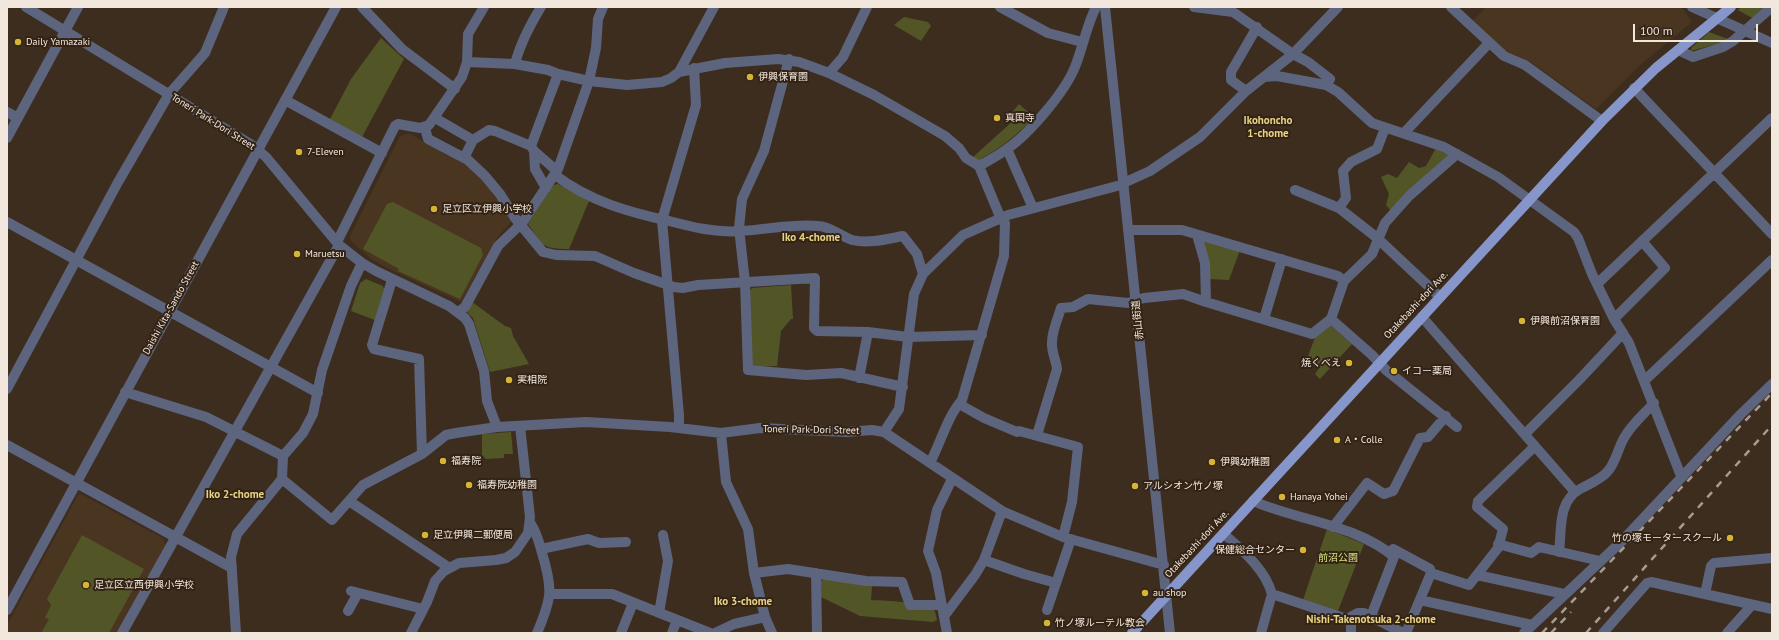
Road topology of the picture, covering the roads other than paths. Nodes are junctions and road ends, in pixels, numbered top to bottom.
1 (26, 7) edge
2 (78, 7) edge
3 (224, 7) edge
4 (336, 7) edge
5 (362, 7) edge
6 (484, 7) edge
7 (541, 7) edge
8 (603, 7) edge
9 (714, 7) edge
10 (867, 7) edge
11 (1000, 7) edge
12 (1096, 7) edge
13 (1105, 7) edge
14 (1194, 7) edge
15 (1338, 7) edge
16 (1451, 7) edge
17 (1692, 7) edge
18 (1731, 7) edge
19 (1772, 7) edge
20 (1234, 9) edge
21 (1716, 19) junction
22 (1257, 27) junction
23 (1747, 30) junction
24 (65, 31) junction
25 (1082, 42) junction
26 (1489, 43) junction
27 (1772, 43) edge
28 (1678, 50) junction
29 (1293, 54) junction
30 (789, 59) junction
31 (467, 62) junction
32 (515, 64) junction
33 (694, 68) junction
34 (679, 72) junction
35 (829, 73) junction
36 (558, 74) junction
37 (1262, 78) junction
38 (590, 81) junction
39 (1326, 85) junction
40 (1634, 88) junction
41 (455, 89) junction
42 (1246, 91) junction
43 (169, 94) junction
44 (285, 100) junction
45 (7, 112) edge
46 (18, 118) junction
47 (435, 118) junction
48 (1772, 118) edge
49 (1602, 121) junction
50 (425, 128) junction
51 (1385, 128) junction
52 (1404, 133) junction
53 (7, 138) edge
54 (473, 140) junction
55 (258, 149) junction
56 (532, 149) junction
57 (1007, 149) junction
58 (382, 153) junction
59 (1457, 154) junction
60 (464, 158) junction
61 (979, 166) junction
62 (556, 173) junction
63 (1714, 173) junction
64 (1124, 183) junction
65 (546, 188) junction
66 (1295, 190) dead end
67 (1529, 200) junction
68 (1032, 208) junction
69 (1339, 208) junction
70 (1001, 219) junction
71 (662, 220) junction
72 (7, 222) edge
73 (520, 224) junction
74 (1129, 230) junction
75 (740, 231) junction
76 (1772, 234) edge
77 (1197, 235) junction
78 (1379, 241) junction
79 (1642, 241) junction
80 (338, 243) junction
81 (1282, 259) junction
82 (1772, 260) edge
83 (76, 261) junction
84 (362, 263) junction
85 (923, 274) junction
86 (392, 280) junction
87 (1344, 280) junction
88 (745, 282) junction
89 (1597, 284) junction
90 (668, 285) junction
91 (1440, 297) junction
92 (1136, 301) junction
93 (1206, 302) junction
94 (170, 311) junction
95 (458, 312) junction
96 (1422, 317) junction
97 (1264, 319) junction
98 (1331, 319) junction
99 (1614, 319) junction
100 (868, 332) junction
101 (1623, 333) junction
102 (982, 335) junction
103 (908, 337) junction
104 (1379, 362) junction
105 (271, 367) junction
106 (859, 378) junction
107 (1644, 380) junction
108 (1772, 384) edge
109 (903, 387) junction
110 (7, 389) edge
111 (126, 392) junction
112 (318, 392) junction
113 (1654, 403) junction
114 (959, 404) junction
115 (1446, 416) junction
116 (520, 426) junction
117 (497, 427) junction
118 (1457, 427) dead end
119 (679, 428) junction
120 (235, 431) junction
121 (884, 432) junction
122 (721, 433) junction
123 (1525, 434) junction
124 (1037, 435) junction
125 (7, 445) edge
126 (1535, 446) junction
127 (422, 454) junction
128 (283, 456) junction
129 (930, 463) junction
130 (1681, 476) junction
131 (282, 479) junction
132 (952, 479) junction
133 (77, 483) junction
134 (1575, 492) junction
135 (349, 501) junction
136 (1253, 501) junction
137 (1002, 511) junction
138 (531, 524) junction
139 (1333, 527) junction
140 (1224, 534) junction
141 (663, 535) dead end
142 (176, 538) junction
143 (1067, 538) junction
144 (626, 542) dead end
145 (1498, 544) junction
146 (541, 549) junction
147 (1559, 552) junction
148 (1390, 554) junction
149 (1772, 558) edge
150 (984, 560) junction
151 (1600, 561) junction
152 (1164, 565) junction
153 (230, 567) junction
154 (448, 567) junction
155 (754, 572) junction
156 (816, 573) junction
157 (1431, 573) junction
158 (1477, 575) junction
159 (1056, 583) junction
160 (550, 594) junction
161 (1272, 594) junction
162 (1564, 594) junction
163 (1705, 594) junction
164 (1167, 595) junction
165 (1420, 600) junction
166 (633, 603) junction
167 (941, 604) junction
168 (1752, 605) junction
169 (423, 609) junction
170 (1772, 609) edge
171 (7, 610) edge
172 (1047, 610) dead end
173 (348, 611) dead end
174 (659, 613) junction
175 (945, 615) junction
176 (1371, 616) junction
177 (765, 617) junction
178 (1351, 618) junction
179 (677, 620) junction
180 (1532, 624) junction
181 (122, 633) edge
182 (236, 633) edge
183 (411, 633) edge
184 (537, 633) edge
185 (620, 633) edge
186 (672, 633) edge
187 (716, 633) edge
188 (772, 633) edge
189 (817, 633) edge
190 (947, 633) edge
191 (1132, 633) edge
192 (1170, 633) edge
193 (1261, 633) edge
194 (1351, 633) edge
195 (1403, 633) edge
196 (1406, 633) edge
197 (1524, 633) edge
198 (1603, 633) edge
199 (1727, 633) edge

1 - 24 street, Toneri Park-Dori Street
2 - 24 street
3 - 43 street
4 - 44 street, Daishi Kita-Sando Street
5 - 41 street
6 - 31 street
7 - 32 street
8 - 38 street
9 - 34 street
10 - 35 street
11 - 25 street
12 - 25 street
13 - 64 street, 赤山街道
14 - 20 street
15 - 29 street
16 - 26 street
17 - 21 street
18 - 21 main road, Otakebashi-dori Ave.
19 - 23 street
20 - 22 street
21 - 23 street
21 - 28 main road, Otakebashi-dori Ave.
22 - 29 street
22 - 42 street
23 - 27 street
23 - 28 street
24 - 43 street, Toneri Park-Dori Street
24 - 46 street
25 - 57 street
26 - 49 street
26 - 52 street
28 - 40 main road, Otakebashi-dori Ave.
29 - 37 street
29 - 39 street
30 - 33 street
30 - 35 street
30 - 75 street
31 - 32 street
31 - 41 street
32 - 36 street
33 - 34 street
33 - 71 street
34 - 38 street
35 - 61 street
36 - 38 street
36 - 56 street
37 - 39 street
37 - 42 street
38 - 62 street
39 - 51 street
40 - 49 main road, Otakebashi-dori Ave.
40 - 63 street
41 - 47 street
42 - 64 street
43 - 55 street, Toneri Park-Dori Street
43 - 83 street
44 - 55 street, Daishi Kita-Sando Street
44 - 58 street
45 - 46 street
46 - 53 street
47 - 50 street
47 - 54 street
48 - 63 street
49 - 67 main road, Otakebashi-dori Ave.
50 - 58 street
50 - 60 street
51 - 52 street
51 - 69 street
52 - 59 street
54 - 56 street
54 - 60 street
55 - 80 street, Toneri Park-Dori Street
55 - 94 street, Daishi Kita-Sando Street
56 - 62 street
56 - 65 street
57 - 61 street
57 - 68 street
58 - 80 street
59 - 67 street
59 - 78 street
60 - 73 street
61 - 70 street
62 - 65 street
62 - 71 street
63 - 76 street
63 - 79 street
64 - 68 street
64 - 74 street, 赤山街道
65 - 73 street
66 - 69 street
67 - 89 street
67 - 91 main road, Otakebashi-dori Ave.
68 - 70 street
69 - 78 street
70 - 85 street
70 - 102 street
71 - 75 street
71 - 90 street
72 - 83 street
73 - 90 street
73 - 95 street
74 - 77 street
74 - 92 street, 赤山街道
75 - 85 street
75 - 88 street
77 - 81 street
77 - 93 street
78 - 87 street
78 - 91 street
79 - 89 street
79 - 99 street
80 - 84 street, Toneri Park-Dori Street
80 - 105 street
81 - 87 street
81 - 97 street
82 - 107 street
83 - 94 street
83 - 110 street
84 - 86 street, Toneri Park-Dori Street
84 - 112 street
85 - 103 street
86 - 95 street, Toneri Park-Dori Street
86 - 127 street
87 - 98 street
88 - 90 street
88 - 100 street
88 - 106 street
89 - 99 street
90 - 119 street
91 - 96 main road, Otakebashi-dori Ave.
92 - 93 street
92 - 124 street
92 - 152 street, 赤山街道
93 - 97 street
94 - 105 street
94 - 111 street, Daishi Kita-Sando Street
95 - 117 street
96 - 104 main road, Otakebashi-dori Ave.
96 - 123 street
97 - 98 street
98 - 104 street
99 - 101 street
100 - 103 street
100 - 106 street
101 - 107 street
101 - 123 street
102 - 103 street
102 - 114 street
103 - 109 street
104 - 115 street
104 - 136 main road, Otakebashi-dori Ave.
105 - 112 street
105 - 120 street
106 - 109 street
107 - 113 street
108 - 130 street
109 - 121 street
111 - 120 street
111 - 133 street, Daishi Kita-Sando Street
112 - 128 street
113 - 130 street
113 - 134 street
114 - 124 street
114 - 129 street
115 - 118 street
115 - 139 street
116 - 117 street, Toneri Park-Dori Street
116 - 119 street, Toneri Park-Dori Street
116 - 138 street
117 - 127 street, Toneri Park-Dori Street
119 - 122 street, Toneri Park-Dori Street
120 - 128 street
120 - 142 street
121 - 122 street, Toneri Park-Dori Street
121 - 129 street, Toneri Park-Dori Street
122 - 155 street
123 - 126 street
124 - 143 street
125 - 133 street
126 - 134 street
126 - 145 street
127 - 135 street, Toneri Park-Dori Street
128 - 131 street
129 - 132 street, Toneri Park-Dori Street
130 - 151 street
131 - 135 street, Toneri Park-Dori Street
131 - 153 street
132 - 137 street, Toneri Park-Dori Street
132 - 167 street
133 - 142 street
133 - 171 street, Daishi Kita-Sando Street
134 - 147 street
135 - 154 street
136 - 139 street
136 - 140 main road, Otakebashi-dori Ave.
137 - 143 street, Toneri Park-Dori Street
137 - 150 street
138 - 146 street
138 - 154 street
139 - 148 street
140 - 161 street
140 - 164 main road, Otakebashi-dori Ave.
141 - 174 street
142 - 153 street
142 - 181 street
143 - 152 street, Toneri Park-Dori Street
143 - 159 street
144 - 146 street
145 - 147 street
145 - 158 street
146 - 160 street
147 - 151 street
148 - 157 street
148 - 176 street
149 - 163 street
150 - 159 street
150 - 175 street
151 - 162 street
152 - 164 street, 赤山街道
153 - 182 street
154 - 169 street
155 - 156 street
155 - 177 street
156 - 167 street
156 - 189 street
157 - 158 street
157 - 165 street
158 - 162 street
159 - 172 street
160 - 166 street
160 - 184 street
161 - 178 street
161 - 193 street
162 - 180 street
163 - 168 street
163 - 198 street
164 - 191 main road, Otakebashi-dori Ave.
164 - 192 street, 赤山街道
165 - 180 street
165 - 196 street
166 - 174 street
166 - 185 street
167 - 175 street
168 - 170 street
168 - 199 street
169 - 173 street
169 - 183 street
174 - 179 street
175 - 190 street
176 - 178 street
176 - 195 street
177 - 187 street
177 - 188 street
178 - 194 street
179 - 186 street
179 - 187 street
180 - 197 street

